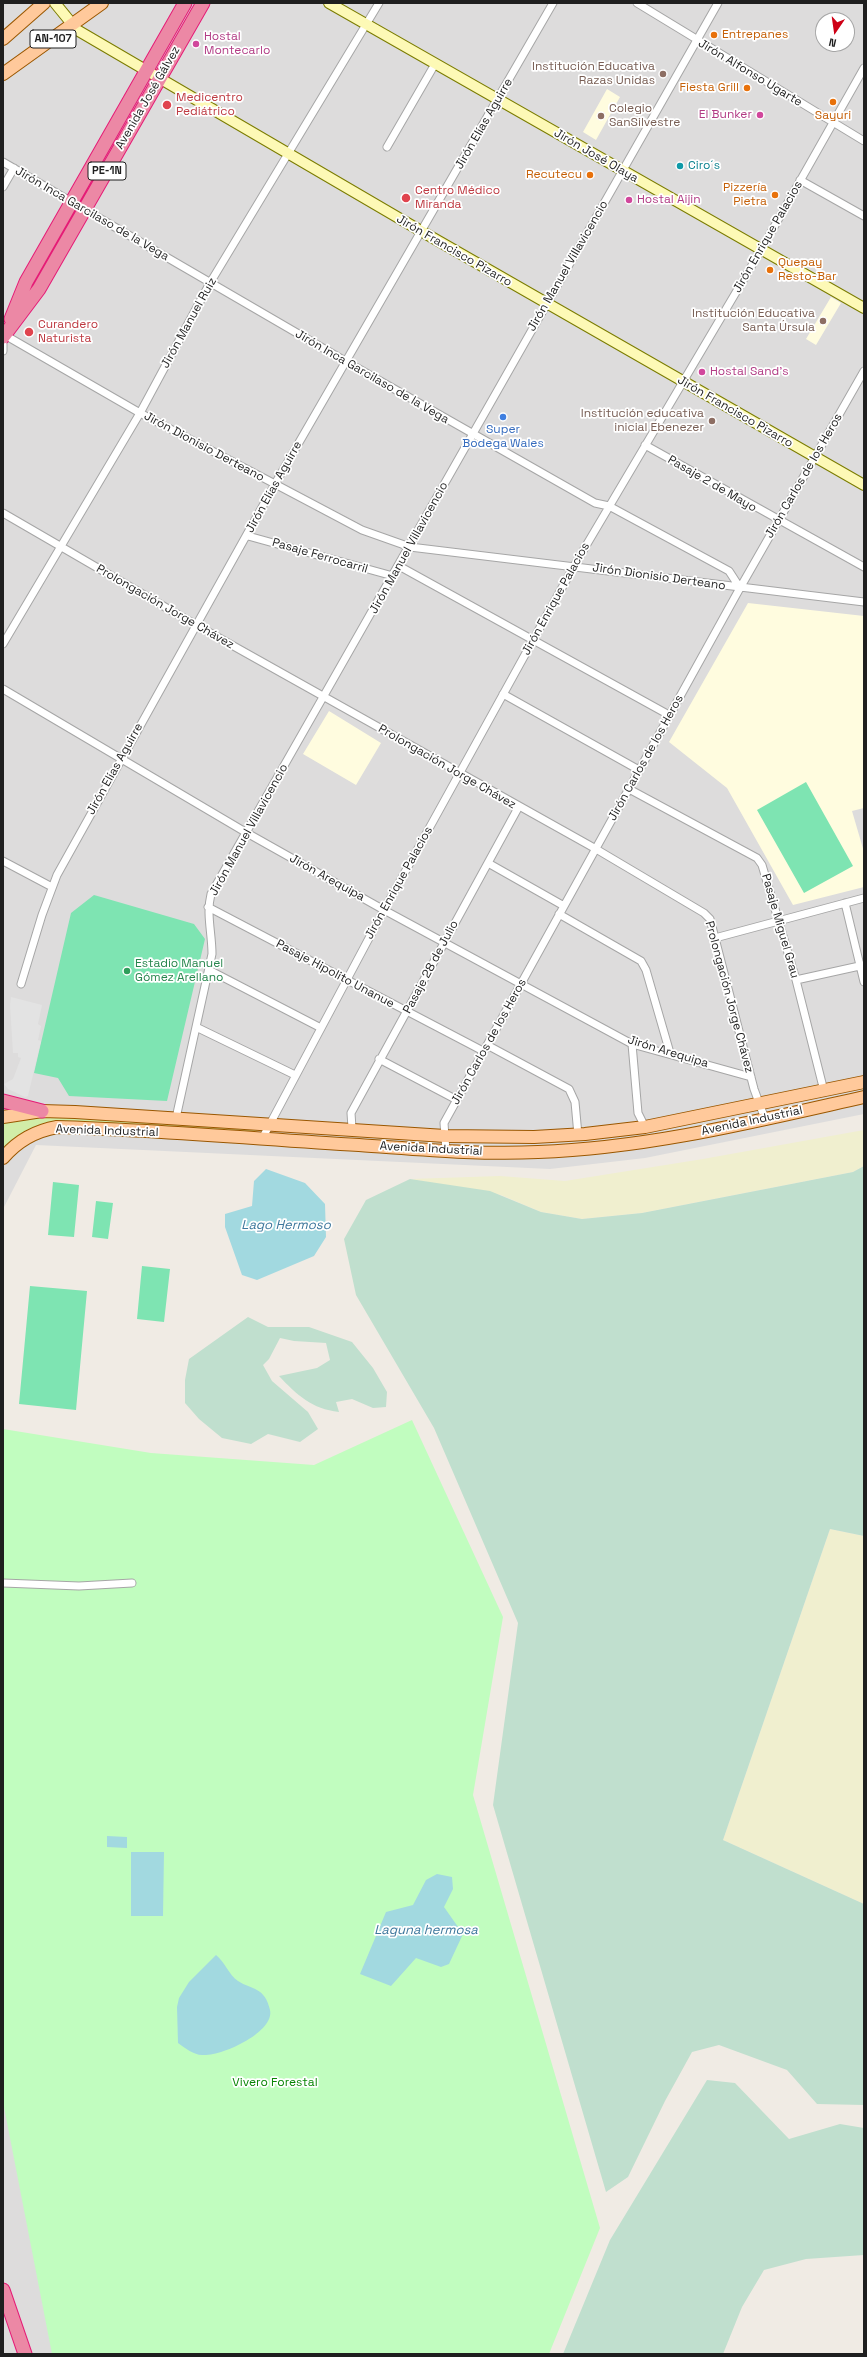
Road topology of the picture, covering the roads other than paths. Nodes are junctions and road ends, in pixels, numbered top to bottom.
1 (44, 3) edge
2 (55, 3) edge
3 (102, 3) edge
4 (185, 3) edge
5 (203, 3) edge
6 (329, 3) edge
7 (379, 3) edge
8 (553, 3) edge
9 (637, 3) edge
10 (718, 3) edge
11 (72, 25) junction
12 (367, 25) junction
13 (3, 39) edge
14 (696, 40) junction
15 (435, 64) junction
16 (864, 68) edge
17 (146, 70) junction
18 (3, 74) edge
19 (160, 78) junction
20 (498, 100) junction
21 (833, 123) junction
22 (864, 141) edge
23 (387, 147) dead end
24 (288, 154) junction
25 (3, 162) edge
26 (14, 168) junction
27 (622, 171) junction
28 (800, 180) junction
29 (3, 187) edge
30 (72, 201) junction
31 (86, 208) junction
32 (864, 216) edge
33 (421, 231) junction
34 (761, 250) junction
35 (210, 283) junction
36 (546, 304) junction
37 (864, 308) edge
38 (3, 337) edge
39 (3, 351) edge
40 (345, 361) junction
41 (864, 371) edge
42 (683, 382) junction
43 (140, 414) junction
44 (473, 434) junction
45 (645, 445) junction
46 (814, 457) junction
47 (275, 484) junction
48 (864, 485) edge
49 (609, 506) junction
50 (3, 513) edge
51 (778, 521) junction
52 (248, 536) junction
53 (61, 546) junction
54 (410, 547) junction
55 (399, 566) junction
56 (574, 566) junction
57 (864, 568) edge
58 (393, 576) junction
59 (740, 588) junction
60 (864, 602) edge
61 (196, 625) junction
62 (533, 640) junction
63 (3, 644) edge
64 (3, 689) edge
65 (503, 694) junction
66 (324, 698) junction
67 (669, 716) junction
68 (120, 758) junction
69 (639, 770) junction
70 (459, 774) junction
71 (629, 789) junction
72 (518, 808) junction
73 (247, 833) junction
74 (596, 849) junction
75 (3, 861) edge
76 (488, 863) junction
77 (52, 887) junction
78 (864, 898) edge
79 (845, 904) junction
80 (564, 906) junction
81 (208, 907) junction
82 (384, 910) junction
83 (559, 914) junction
84 (779, 920) junction
85 (715, 938) junction
86 (444, 942) junction
87 (862, 965) edge
88 (209, 970) junction
89 (347, 980) junction
90 (796, 980) junction
91 (864, 982) edge
92 (21, 984) dead end
93 (520, 984) junction
94 (408, 1012) junction
95 (196, 1027) junction
96 (321, 1028) junction
97 (632, 1044) junction
98 (485, 1048) junction
99 (670, 1053) junction
100 (379, 1059) junction
101 (296, 1075) junction
102 (751, 1077) junction
103 (864, 1082) edge
104 (824, 1091) junction
105 (864, 1097) edge
106 (457, 1100) junction
107 (3, 1101) edge
108 (759, 1104) junction
109 (42, 1112) junction
110 (3, 1116) edge
111 (176, 1118) junction
112 (764, 1119) junction
113 (270, 1124) junction
114 (645, 1127) junction
115 (352, 1128) junction
116 (578, 1135) junction
117 (445, 1136) junction
118 (262, 1139) junction
119 (446, 1151) junction
120 (3, 1158) edge
121 (3, 1583) edge
122 (132, 1583) dead end
123 (3, 2290) edge
124 (25, 2354) edge

1 - 13 main road, AN-107
2 - 11 street, Jirón Francisco Pizarro
3 - 11 main road, AN-107
4 - 17 highway, Avenida José Gálvez / PE-1N
5 - 19 highway, Avenida José Gálvez / PE-1N
6 - 12 street, Jirón José Olaya
7 - 12 street, Jirón Manuel Ruiz
8 - 20 street, Jirón Elías Aguirre
9 - 14 street, Jirón Alfonso Ugarte
10 - 14 street, Jirón Manuel Villavicencio
11 - 17 street, Jirón Francisco Pizarro
11 - 18 main road, AN-107
12 - 15 street, Jirón José Olaya
12 - 24 street, Jirón Manuel Ruiz
14 - 21 street, Jirón Alfonso Ugarte
14 - 27 street, Jirón Manuel Villavicencio
15 - 20 street, Jirón José Olaya
15 - 23 street
16 - 21 street, Jirón Enrique Palacios
17 - 19 street, Jirón Francisco Pizarro
17 - 30 highway, Avenida José Gálvez / PE-1N
19 - 24 street, Jirón Francisco Pizarro
19 - 31 highway, Avenida José Gálvez / PE-1N
20 - 27 street, Jirón José Olaya
20 - 33 street, Jirón Elías Aguirre
21 - 22 street, Jirón Alfonso Ugarte
21 - 28 street, Jirón Enrique Palacios
24 - 33 street, Jirón Francisco Pizarro
24 - 35 street, Jirón Manuel Ruiz
25 - 26 street, Jirón Inca Garcilaso de la Vega
26 - 29 street
26 - 30 street, Jirón Inca Garcilaso de la Vega
27 - 34 street, Jirón José Olaya
27 - 36 street, Jirón Manuel Villavicencio
28 - 32 street
28 - 34 street, Jirón Enrique Palacios
30 - 31 street, Jirón Inca Garcilaso de la Vega
30 - 38 highway, Avenida José Gálvez / PE-1N
31 - 35 street, Jirón Inca Garcilaso de la Vega
31 - 38 highway, Avenida José Gálvez / PE-1N
33 - 36 street, Jirón Francisco Pizarro
33 - 40 street, Jirón Elías Aguirre
34 - 37 street, Jirón José Olaya
34 - 42 street, Jirón Enrique Palacios
35 - 40 street, Jirón Inca Garcilaso de la Vega
35 - 43 street, Jirón Manuel Ruiz
36 - 42 street, Jirón Francisco Pizarro
36 - 44 street, Jirón Manuel Villavicencio
38 - 39 street
38 - 43 street, Jirón Dionisio Derteano
40 - 44 street, Jirón Inca Garcilaso de la Vega
40 - 47 street, Jirón Elías Aguirre
41 - 46 street, Jirón Carlos de los Heros
42 - 45 street, Jirón Enrique Palacios
42 - 46 street, Jirón Francisco Pizarro
43 - 47 street, Jirón Dionisio Derteano
43 - 53 street, Jirón Manuel Ruiz
44 - 49 street, Jirón Inca Garcilaso de la Vega
44 - 54 street, Jirón Manuel Villavicencio
45 - 49 street, Jirón Enrique Palacios
45 - 51 street, Pasaje 2 de Mayo
46 - 48 street, Jirón Francisco Pizarro
46 - 51 street, Jirón Carlos de los Heros
47 - 52 street, Jirón Elías Aguirre
47 - 54 street, Jirón Dionisio Derteano
49 - 56 street, Jirón Enrique Palacios
49 - 59 street, Jirón Inca Garcilaso de la Vega
50 - 53 street, Prolongación Jorge Chávez
51 - 57 street, Pasaje 2 de Mayo
51 - 59 street, Jirón Carlos de los Heros
52 - 58 street, Pasaje Ferrocarril
52 - 61 street, Jirón Elías Aguirre
53 - 61 street, Prolongación Jorge Chávez
53 - 63 street, Jirón Manuel Ruiz
54 - 55 street, Jirón Manuel Villavicencio
54 - 56 street, Jirón Dionisio Derteano
55 - 58 street, Jirón Manuel Villavicencio
55 - 62 street
56 - 59 street, Jirón Dionisio Derteano
56 - 62 street, Jirón Enrique Palacios
58 - 66 street, Jirón Manuel Villavicencio
59 - 60 street, Jirón Dionisio Derteano
59 - 67 street, Jirón Carlos de los Heros
61 - 66 street, Prolongación Jorge Chávez
61 - 68 street, Jirón Elías Aguirre
62 - 65 street, Jirón Enrique Palacios
62 - 67 street
64 - 68 street, Jirón Arequipa
65 - 69 street
65 - 70 street, Jirón Enrique Palacios
66 - 70 street, Prolongación Jorge Chávez
66 - 73 street, Jirón Manuel Villavicencio
67 - 69 street, Jirón Carlos de los Heros
68 - 73 street, Jirón Arequipa
68 - 77 street, Jirón Elías Aguirre
69 - 71 street, Jirón Carlos de los Heros
70 - 72 street, Prolongación Jorge Chávez
70 - 82 street, Jirón Enrique Palacios
71 - 74 street, Jirón Carlos de los Heros
71 - 84 street, Pasaje Miguel Grau
72 - 74 street, Prolongación Jorge Chávez
72 - 76 street, Pasaje 28 de Julio
73 - 81 street, Jirón Manuel Villavicencio
73 - 82 street, Jirón Arequipa
74 - 80 street, Jirón Carlos de los Heros
74 - 85 street, Prolongación Jorge Chávez
75 - 77 street
76 - 80 street
76 - 86 street, Pasaje 28 de Julio
77 - 92 street, Jirón Elías Aguirre
78 - 79 street
79 - 84 street
79 - 87 street
80 - 83 street, Jirón Carlos de los Heros
81 - 88 street, Jirón Manuel Villavicencio
81 - 89 street, Pasaje Hipolito Unanue
82 - 86 street, Jirón Arequipa
82 - 89 street, Jirón Enrique Palacios
83 - 93 street, Jirón Carlos de los Heros
83 - 99 street
84 - 85 street
84 - 90 street, Pasaje Miguel Grau
85 - 102 street, Prolongación Jorge Chávez
86 - 93 street, Jirón Arequipa
86 - 94 street, Pasaje 28 de Julio
87 - 90 street
87 - 91 street
88 - 95 street, Jirón Manuel Villavicencio
88 - 96 street
89 - 94 street, Pasaje Hipolito Unanue
89 - 96 street, Jirón Enrique Palacios
90 - 104 street, Pasaje Miguel Grau
93 - 97 street, Jirón Arequipa
93 - 98 street, Jirón Carlos de los Heros
94 - 98 street, Pasaje Hipolito Unanue
94 - 100 street, Pasaje 28 de Julio
95 - 101 street
95 - 111 street, Jirón Manuel Villavicencio
96 - 101 street, Jirón Enrique Palacios
97 - 99 street, Jirón Arequipa
97 - 114 street
98 - 106 street, Jirón Carlos de los Heros
98 - 116 street, Pasaje Hipolito Unanue
99 - 102 street, Jirón Arequipa
100 - 106 street
100 - 115 street, Pasaje 28 de Julio
101 - 113 street, Jirón Enrique Palacios
102 - 108 street, Prolongación Jorge Chávez
103 - 104 main road, Avenida Industrial
104 - 108 main road, Avenida Industrial
105 - 112 main road, Avenida Industrial
106 - 117 street, Jirón Carlos de los Heros
107 - 109 highway
108 - 112 street, Prolongación Jorge Chávez
108 - 114 main road, Avenida Industrial
109 - 110 main road, Avenida Industrial
109 - 111 main road, Avenida Industrial
111 - 113 main road, Avenida Industrial
112 - 119 main road, Avenida Industrial
113 - 115 main road, Avenida Industrial
113 - 118 street, Jirón Enrique Palacios
114 - 116 main road, Avenida Industrial
115 - 117 main road, Avenida Industrial
116 - 117 main road, Avenida Industrial
117 - 119 street, Jirón Carlos de los Heros
118 - 119 main road, Avenida Industrial
118 - 120 main road, Avenida Industrial
121 - 122 street
123 - 124 highway

